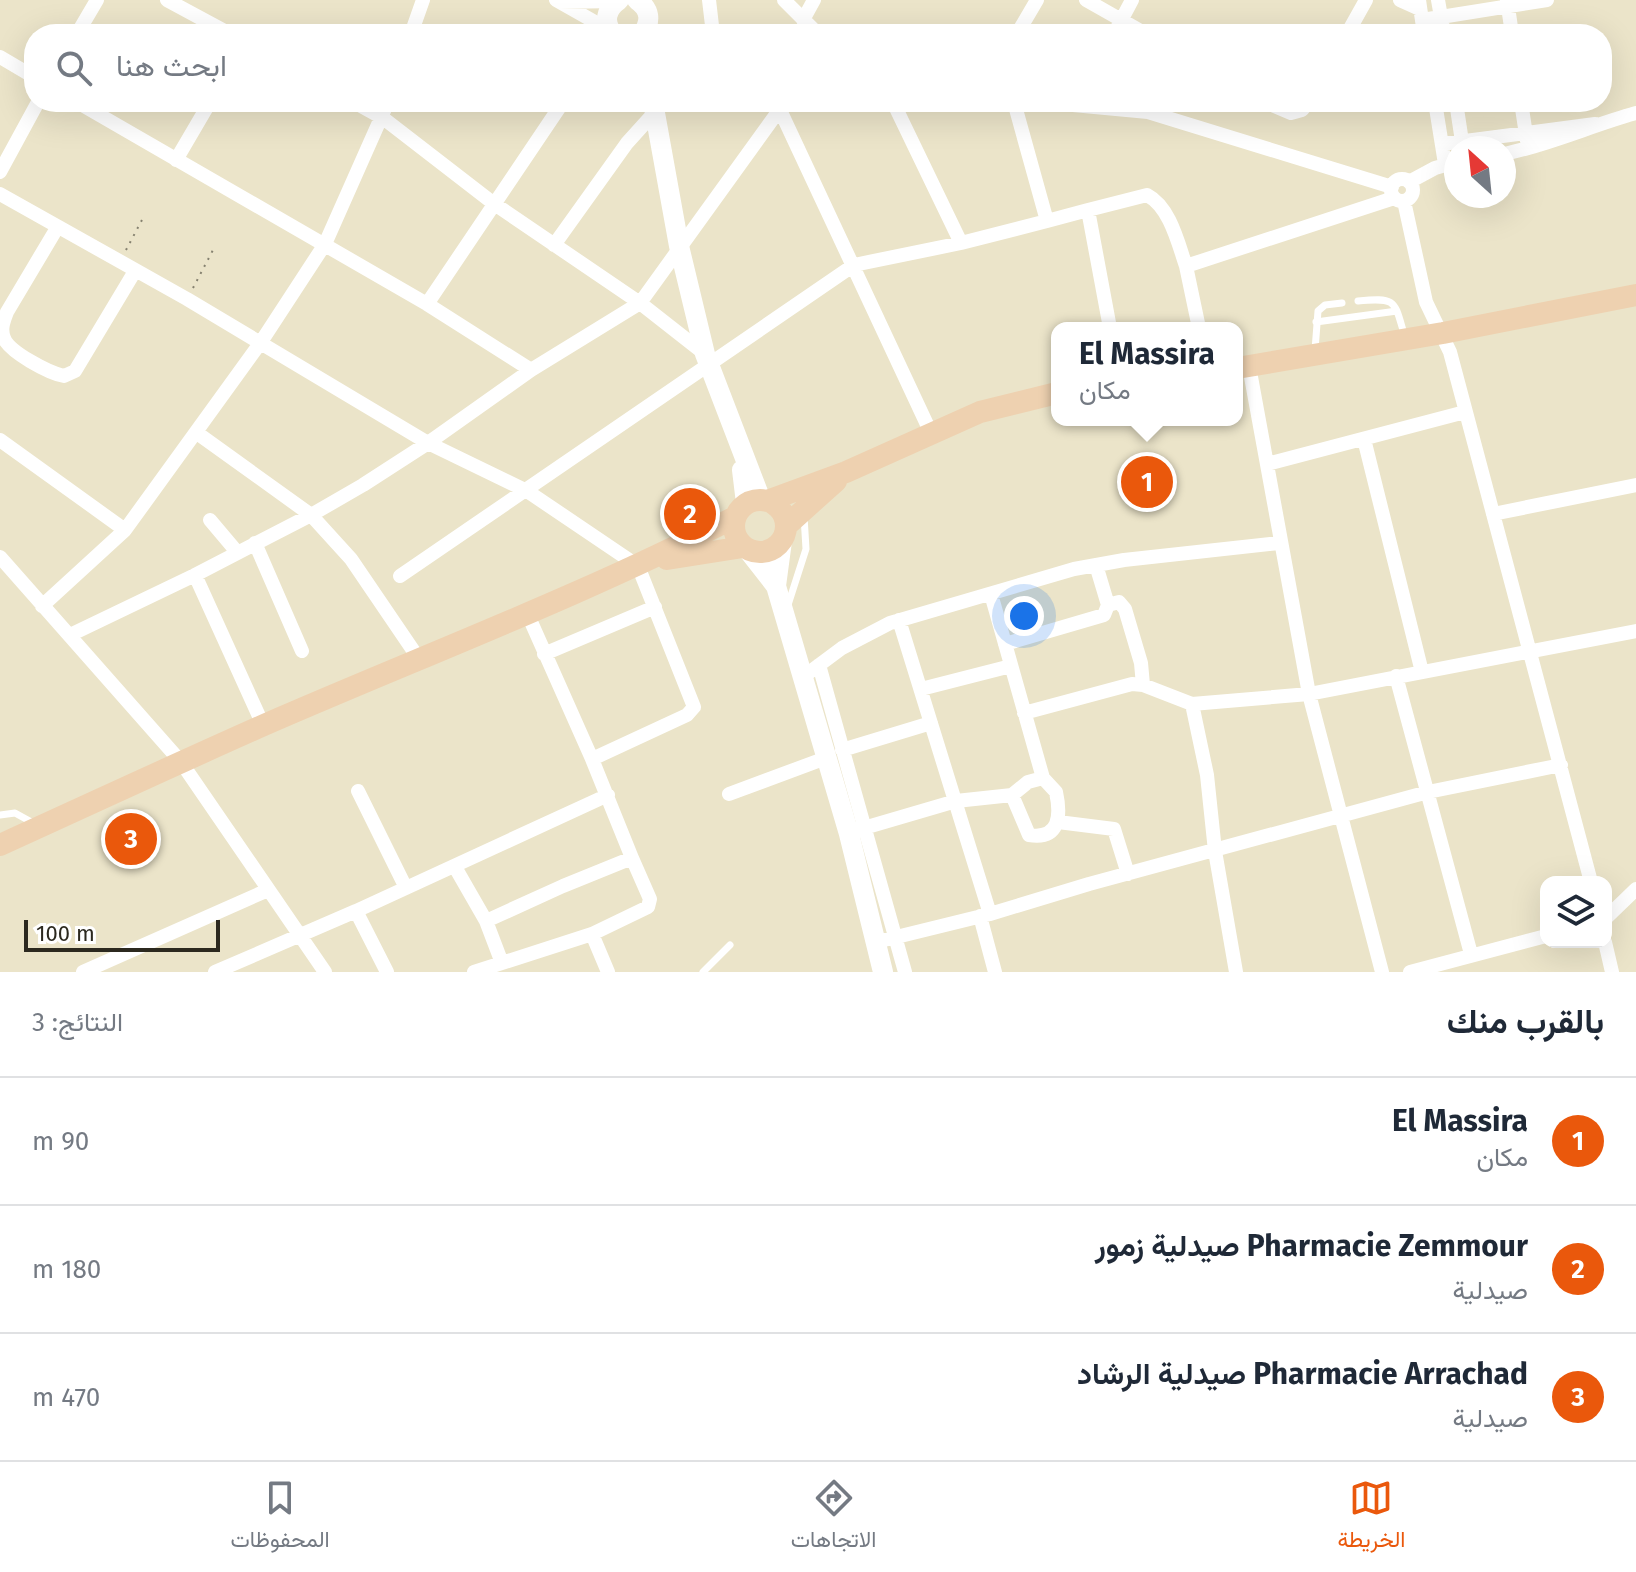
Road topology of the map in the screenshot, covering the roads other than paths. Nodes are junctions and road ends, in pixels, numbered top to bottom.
1 (97, 0) edge
2 (167, 0) edge
3 (423, 0) edge
4 (709, 0) edge
5 (784, 0) edge
6 (814, 0) edge
7 (1037, 0) edge
8 (1086, 0) edge
9 (1132, 0) edge
10 (1366, 0) edge
11 (1400, 0) edge
12 (1438, 0) edge
13 (1547, 0) edge
14 (558, 1) edge
15 (1508, 4) edge
16 (638, 12) edge
17 (1421, 16) edge
18 (1441, 18) junction
19 (803, 20) junction
20 (1121, 20) junction
21 (83, 24) edge
22 (211, 24) edge
23 (415, 24) edge
24 (596, 24) edge
25 (609, 24) edge
26 (712, 24) edge
27 (807, 24) edge
28 (1023, 24) edge
29 (1119, 24) edge
30 (1128, 24) edge
31 (1353, 24) edge
32 (1442, 24) edge
33 (1511, 24) edge
34 (0, 57) edge
35 (24, 71) edge
36 (33, 112) edge
37 (94, 112) edge
38 (204, 112) edge
39 (372, 112) edge
40 (385, 112) edge
41 (556, 112) edge
42 (650, 112) edge
43 (655, 112) edge
44 (779, 112) edge
45 (786, 112) edge
46 (898, 112) edge
47 (1017, 112) edge
48 (1139, 112) edge
49 (1437, 112) edge
50 (1458, 112) edge
51 (1522, 112) edge
52 (1636, 113) edge
53 (383, 118) junction
54 (1595, 124) junction
55 (1525, 132) junction
56 (1462, 136) edge
57 (1506, 136) edge
58 (1442, 144) joint
59 (1444, 149) edge
60 (1528, 149) junction
61 (1516, 152) edge
62 (176, 160) junction
63 (1444, 166) edge
64 (0, 172) edge
65 (0, 194) edge
66 (1397, 195) junction
67 (493, 203) junction
68 (1088, 210) junction
69 (1047, 221) junction
70 (57, 228) junction
71 (961, 243) junction
72 (325, 244) junction
73 (554, 245) junction
74 (679, 246) junction
75 (854, 265) junction
76 (1186, 266) junction
77 (135, 271) junction
78 (1636, 295) edge
79 (1358, 301) dead end
80 (640, 303) junction
81 (1342, 303) dead end
82 (427, 304) junction
83 (1397, 311) junction
84 (1109, 322) edge
85 (1198, 322) edge
86 (1316, 322) junction
87 (1443, 333) junction
88 (1405, 339) junction
89 (261, 342) junction
90 (1315, 356) junction
91 (707, 359) junction
92 (1243, 367) edge
93 (531, 370) junction
94 (1051, 394) edge
95 (1465, 412) junction
96 (197, 433) junction
97 (931, 433) junction
98 (1364, 439) junction
99 (0, 440) edge
100 (428, 443) junction
101 (1267, 464) junction
102 (846, 472) junction
103 (1636, 485) edge
104 (527, 491) junction
105 (752, 505) junction
106 (804, 510) junction
107 (1493, 514) junction
108 (311, 515) junction
109 (210, 520) dead end
110 (125, 530) junction
111 (784, 533) junction
112 (255, 543) junction
113 (1279, 543) junction
114 (745, 548) junction
115 (237, 552) junction
116 (0, 557) edge
117 (642, 564) junction
118 (1096, 565) junction
119 (195, 575) junction
120 (400, 576) dead end
121 (776, 586) junction
122 (991, 594) junction
123 (1108, 605) junction
124 (42, 606) junction
125 (655, 607) junction
126 (528, 615) junction
127 (785, 617) junction
128 (899, 620) junction
129 (1636, 631) edge
130 (70, 635) junction
131 (1005, 644) junction
132 (302, 651) dead end
133 (1530, 651) junction
134 (544, 654) junction
135 (419, 659) junction
136 (1011, 666) junction
137 (811, 671) junction
138 (1422, 672) junction
139 (1396, 676) junction
140 (1143, 685) junction
141 (921, 689) junction
142 (1309, 694) junction
143 (1192, 704) junction
144 (1024, 713) junction
145 (931, 723) junction
146 (263, 725) junction
147 (834, 754) junction
148 (592, 759) junction
149 (181, 762) junction
150 (1561, 765) junction
151 (1043, 778) junction
152 (358, 791) dead end
153 (1428, 792) junction
154 (729, 794) dead end
155 (608, 795) junction
156 (1012, 795) junction
157 (956, 801) junction
158 (0, 815) edge
159 (1340, 816) junction
160 (1058, 822) junction
161 (40, 827) junction
162 (856, 830) junction
163 (0, 845) edge
164 (1215, 851) junction
165 (632, 858) junction
166 (455, 867) junction
167 (1128, 874) junction
168 (1589, 876) edge
169 (406, 888) junction
170 (1636, 889) edge
171 (268, 890) junction
172 (356, 911) junction
173 (1612, 912) edge
174 (985, 915) junction
175 (486, 921) junction
176 (592, 934) junction
177 (300, 935) junction
178 (1540, 937) edge
179 (885, 940) junction
180 (730, 945) dead end
181 (1606, 948) edge
182 (1471, 954) junction
183 (502, 963) junction
184 (83, 972) edge
185 (215, 972) edge
186 (325, 972) edge
187 (387, 972) edge
188 (474, 972) edge
189 (608, 972) edge
190 (703, 972) edge
191 (883, 972) edge
192 (905, 972) edge
193 (995, 972) edge
194 (1236, 972) edge
195 (1382, 972) edge
196 (1410, 972) edge
197 (1612, 972) edge

1 - 21 street
2 - 22 street
3 - 23 street
4 - 26 street
5 - 19 street
6 - 19 street
7 - 28 street
8 - 20 street
9 - 20 street
10 - 31 street
11 - 17 street
12 - 18 street
13 - 15 street
14 - 16 street
14 - 24 street
15 - 18 street
15 - 33 street
16 - 25 main road
17 - 18 street
18 - 32 street
19 - 27 street
20 - 29 street
20 - 30 street
34 - 35 street
36 - 64 street
37 - 62 street
38 - 62 street
39 - 53 street
40 - 53 street
41 - 67 street
42 - 73 street
43 - 74 main road
44 - 74 street
45 - 75 street
46 - 71 street
47 - 69 street
48 - 66 street
49 - 58 street
50 - 56 street
51 - 55 street
52 - 54 street
53 - 67 street
53 - 72 street
54 - 55 street
54 - 60 street
55 - 57 street
55 - 60 street
58 - 59 street
60 - 61 street
62 - 72 street
63 - 66 street
65 - 70 street
66 - 76 street
66 - 87 street
67 - 73 street
67 - 82 street
68 - 69 street
68 - 76 street
68 - 84 street
69 - 71 street
70 - 77 street
70 - 77 street
71 - 75 street
72 - 82 street
72 - 89 street
73 - 80 street
74 - 80 street
74 - 91 main road
75 - 91 street
75 - 97 street
76 - 85 street
77 - 89 street
78 - 87 main road
79 - 83 lane
80 - 91 street
80 - 93 street
81 - 86 lane
82 - 93 street
83 - 86 lane
83 - 88 lane
86 - 90 lane
87 - 88 main road
87 - 95 street
88 - 90 main road
89 - 96 street
89 - 100 street
90 - 92 main road
91 - 104 street
91 - 105 main road
92 - 101 street
93 - 100 street
94 - 97 main road
95 - 98 street
95 - 107 street
96 - 108 street
96 - 110 street
97 - 102 main road
98 - 101 street
98 - 138 street
99 - 110 street
100 - 104 street
100 - 108 street
101 - 113 street
102 - 105 main road
102 - 106 main road
103 - 107 street
104 - 117 street
104 - 120 street
105 - 111 main road
105 - 114 main road
105 - 117 main road
106 - 111 main road
106 - 127 lane
107 - 133 street
108 - 112 street
108 - 135 street
109 - 115 street
110 - 124 street
111 - 114 main road
111 - 121 main road
112 - 115 street
112 - 132 street
113 - 118 street
113 - 142 street
114 - 117 main road
114 - 121 main road
115 - 119 street
116 - 124 street
117 - 125 street
117 - 126 main road
118 - 122 street
118 - 123 street
119 - 130 street
119 - 146 street
121 - 127 main road
122 - 128 street
122 - 131 street
123 - 131 street
123 - 140 street
124 - 130 street
125 - 134 street
125 - 148 street
126 - 134 street
126 - 135 main road
127 - 137 main road
128 - 137 street
128 - 141 street
129 - 133 street
130 - 149 street
131 - 136 street
133 - 138 street
133 - 150 street
134 - 148 street
135 - 146 main road
136 - 141 street
136 - 144 street
137 - 147 main road
138 - 139 street
139 - 142 street
139 - 153 street
140 - 143 street
140 - 144 street
141 - 145 street
142 - 143 street
142 - 159 street
143 - 164 street
144 - 151 street
145 - 147 street
145 - 157 street
146 - 149 main road
147 - 154 street
147 - 162 main road
148 - 155 street
149 - 161 main road
149 - 171 street
150 - 153 street
150 - 168 street
151 - 156 street
151 - 160 street
152 - 169 street
153 - 159 street
153 - 182 street
155 - 165 street
155 - 166 street
156 - 157 street
156 - 160 street
157 - 162 street
157 - 174 street
158 - 161 lane
159 - 164 street
159 - 195 street
160 - 167 street
161 - 163 main road
162 - 179 main road
164 - 167 street
164 - 194 street
165 - 175 street
165 - 176 street
166 - 169 street
166 - 175 street
167 - 174 street
169 - 172 street
170 - 173 street
171 - 177 street
171 - 184 street
172 - 177 street
172 - 187 street
174 - 179 street
174 - 193 street
175 - 183 street
176 - 183 street
176 - 189 street
177 - 185 street
177 - 186 street
178 - 182 street
179 - 191 main road
179 - 192 street
180 - 190 lane
181 - 197 street
182 - 196 street
183 - 188 street

